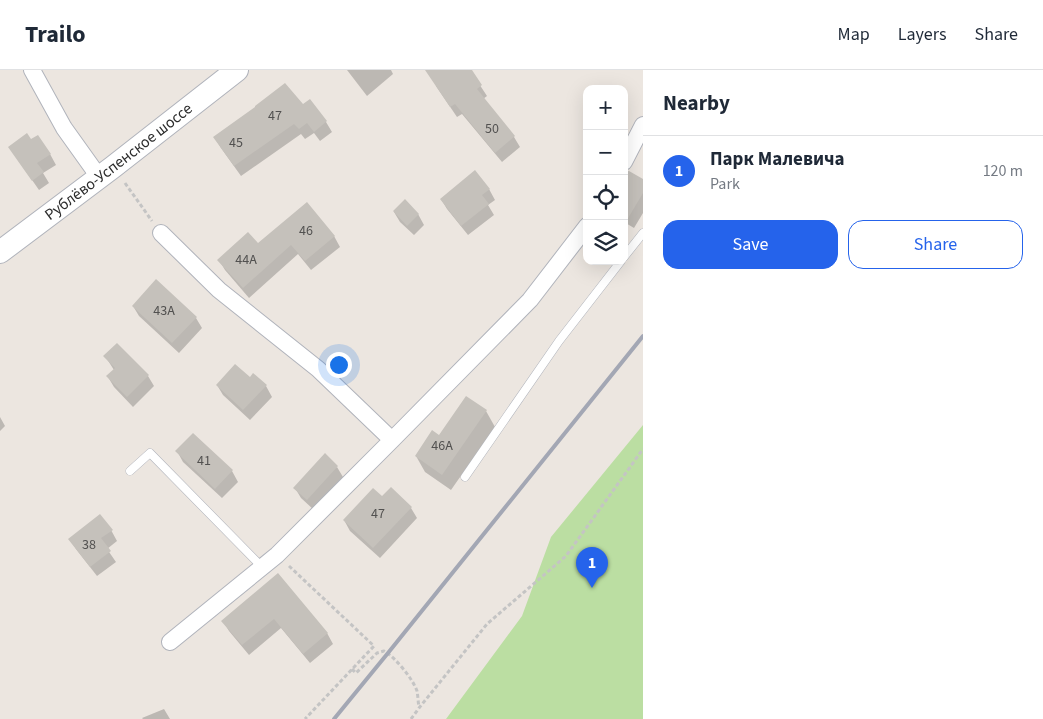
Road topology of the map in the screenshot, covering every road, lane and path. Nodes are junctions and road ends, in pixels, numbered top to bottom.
1 (32, 70) edge
2 (237, 70) edge
3 (643, 125) edge
4 (628, 154) edge
5 (106, 172) junction
6 (583, 231) edge
7 (162, 233) joint
8 (643, 233) edge
9 (0, 252) edge
10 (628, 252) edge
11 (618, 265) edge
12 (392, 440) junction
13 (643, 449) edge
14 (643, 455) edge
15 (638, 457) junction
16 (130, 471) dead end
17 (465, 477) dead end
18 (277, 555) junction
19 (262, 567) junction
20 (170, 642) dead end
21 (352, 669) junction
22 (419, 708) junction
23 (305, 719) edge
24 (411, 719) edge

1 - 5 street
2 - 5 main road, Рублёво-Успенское шоссе
3 - 4 street
5 - 7 path
5 - 9 main road, Рублёво-Успенское шоссе
6 - 12 street
7 - 12 street
8 - 10 lane
11 - 17 lane
12 - 18 street
13 - 15 path
14 - 15 path
15 - 22 path
16 - 19 lane
18 - 19 street
18 - 21 path
19 - 20 street
21 - 22 path
21 - 23 path
22 - 24 path

